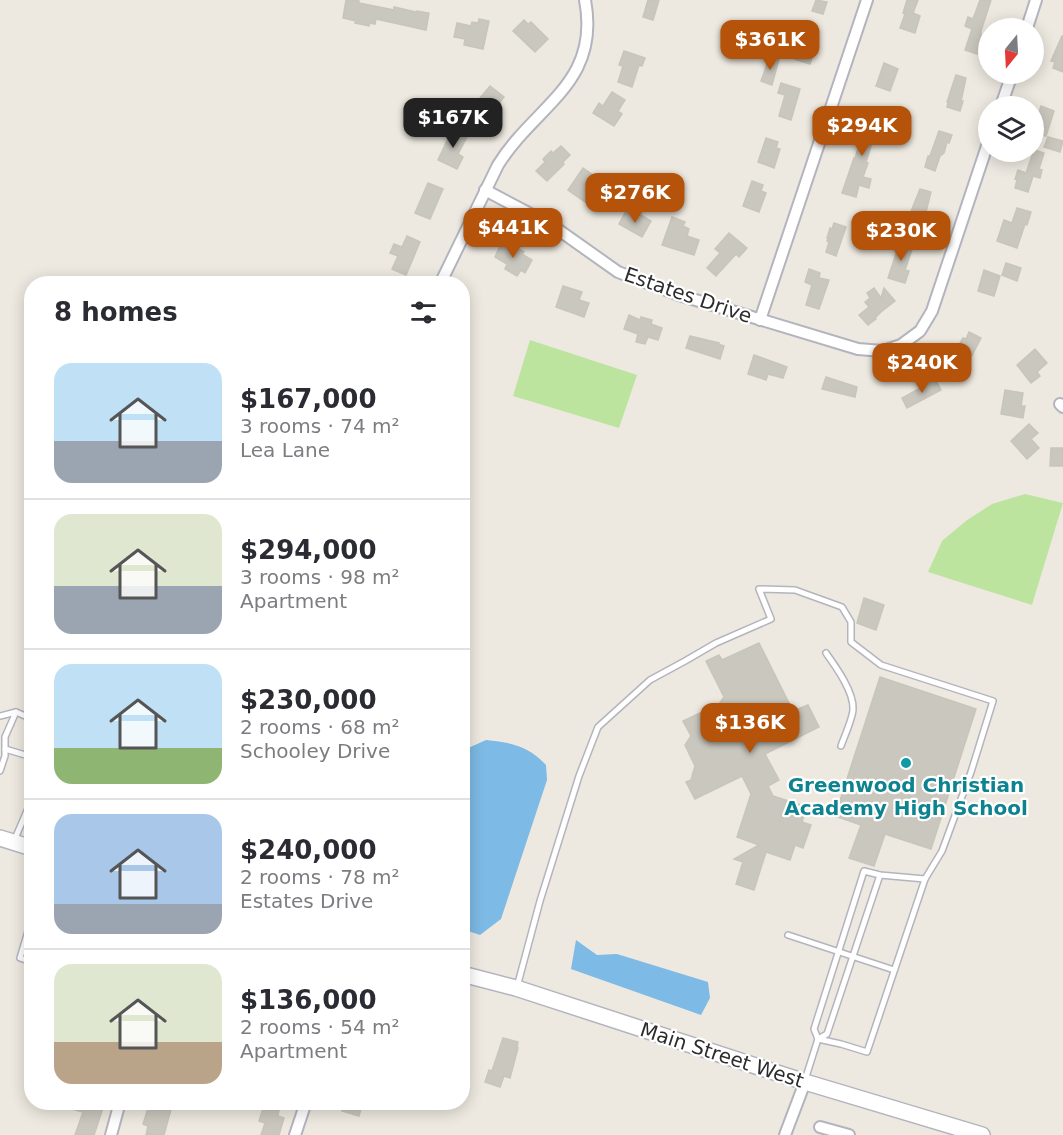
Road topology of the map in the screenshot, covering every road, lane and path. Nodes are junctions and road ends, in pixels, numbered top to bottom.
1 (585, 0) edge
2 (867, 0) edge
3 (1036, 0) edge
4 (1030, 18) edge
5 (982, 162) edge
6 (485, 190) junction
7 (444, 276) edge
8 (760, 320) junction
9 (826, 653) dead end
10 (16, 712) junction
11 (0, 716) edge
12 (24, 716) edge
13 (841, 746) dead end
14 (5, 749) junction
15 (24, 755) edge
16 (0, 771) edge
17 (24, 812) edge
18 (7, 840) edge
19 (24, 845) edge
20 (880, 875) junction
21 (925, 879) junction
22 (788, 935) dead end
23 (24, 945) edge
24 (839, 952) junction
25 (852, 957) junction
26 (24, 959) edge
27 (894, 970) junction
28 (470, 976) edge
29 (516, 988) junction
30 (818, 1039) junction
31 (805, 1082) junction
32 (118, 1110) edge
33 (303, 1110) edge
34 (820, 1127) dead end
35 (111, 1135) edge
36 (295, 1135) edge
37 (785, 1135) edge
38 (849, 1135) edge
39 (982, 1135) edge

1 - 6 street
2 - 8 street
3 - 4 street
5 - 8 street, Estates Drive
6 - 7 street
6 - 8 street, Estates Drive
9 - 13 lane
10 - 11 lane
10 - 12 lane
10 - 14 lane
14 - 15 lane
14 - 16 lane
17 - 18 lane
18 - 19 main road
20 - 21 lane
20 - 24 lane
20 - 25 lane
21 - 27 lane
21 - 29 lane
22 - 24 lane
23 - 26 lane
24 - 25 lane
24 - 30 lane
25 - 27 lane
25 - 30 lane
27 - 30 lane
28 - 29 main road, Main Street West
29 - 31 main road, Main Street West
30 - 31 lane
31 - 37 street
31 - 39 main road, Main Street West
32 - 35 street
33 - 36 street
34 - 38 street

